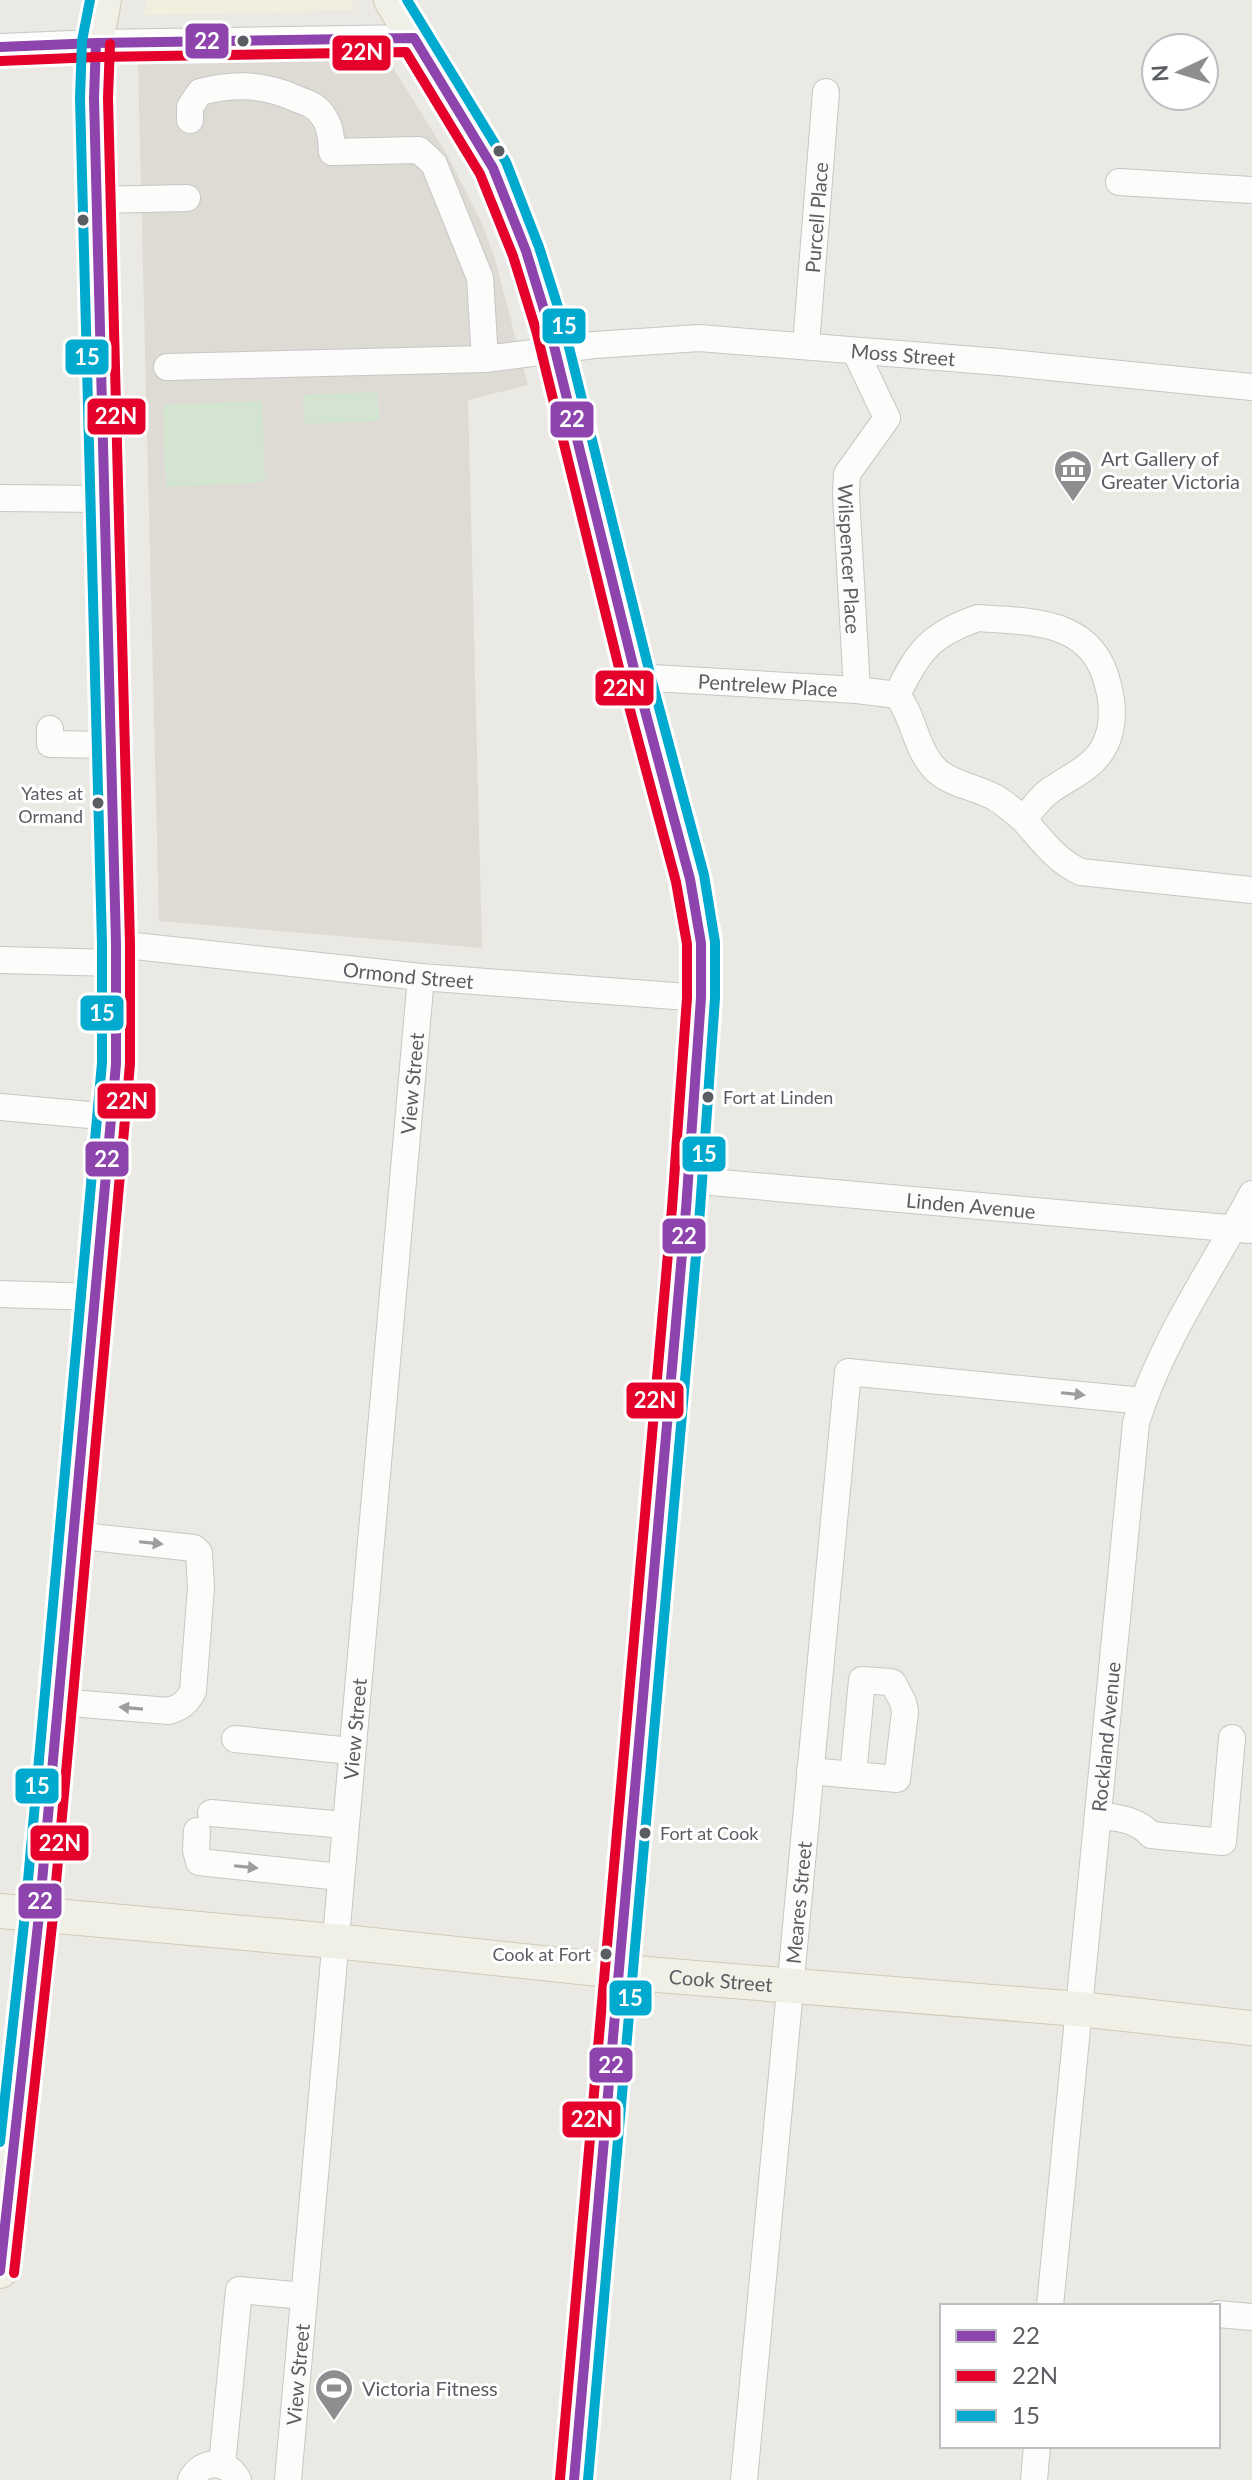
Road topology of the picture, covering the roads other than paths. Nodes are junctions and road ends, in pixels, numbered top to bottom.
1 (104, 0) edge
2 (391, 0) edge
3 (414, 38) junction
4 (259, 42) junction
5 (96, 43) junction
6 (0, 47) edge
7 (259, 87) junction
8 (826, 92) dead end
9 (190, 120) dead end
10 (1119, 182) dead end
11 (1252, 190) edge
12 (187, 198) dead end
13 (96, 200) junction
14 (806, 345) junction
15 (554, 349) junction
16 (855, 351) junction
17 (485, 359) junction
18 (167, 367) dead end
19 (1252, 387) edge
20 (0, 498) edge
21 (104, 499) junction
22 (636, 677) junction
23 (857, 690) junction
24 (897, 695) junction
25 (50, 729) dead end
26 (111, 745) junction
27 (1023, 819) junction
28 (1252, 890) edge
29 (116, 954) junction
30 (0, 960) edge
31 (421, 977) junction
32 (701, 998) junction
33 (0, 1107) edge
34 (112, 1117) junction
35 (688, 1180) junction
36 (1252, 1194) edge
37 (1243, 1229) edge
38 (0, 1294) edge
39 (95, 1297) junction
40 (1143, 1401) junction
41 (73, 1535) junction
42 (58, 1702) junction
43 (1232, 1738) dead end
44 (235, 1739) dead end
45 (351, 1751) junction
46 (810, 1771) junction
47 (853, 1775) dead end
48 (1098, 1815) junction
49 (345, 1825) junction
50 (340, 1877) junction
51 (0, 1911) edge
52 (39, 1915) junction
53 (334, 1941) junction
54 (619, 1972) junction
55 (791, 1987) junction
56 (1079, 2009) junction
57 (1252, 2028) edge
58 (0, 2271) edge
59 (304, 2296) junction
60 (1050, 2304) edge
61 (1220, 2314) edge
62 (1252, 2317) edge
63 (1037, 2448) edge
64 (230, 2472) edge
65 (191, 2480) edge
66 (288, 2480) edge
67 (574, 2480) edge
68 (744, 2480) edge
69 (1034, 2480) edge

1 - 5 main road
2 - 3 main road
3 - 4 street
3 - 15 main road
4 - 5 street
4 - 7 street
5 - 6 street
5 - 13 main road
7 - 9 street
7 - 17 street
8 - 14 street, Purcell Place
10 - 11 street
12 - 13 street
13 - 21 main road
14 - 15 street, Moss Street
14 - 16 street, Moss Street
15 - 17 street, Moss Street
15 - 22 main road
16 - 19 street, Moss Street
16 - 23 street, Wilspencer Place
17 - 18 street, Moss Street
20 - 21 street
21 - 26 main road
22 - 23 street, Pentrelew Place
22 - 32 main road
23 - 24 street, Pentrelew Place
24 - 27 street
24 - 27 street
25 - 26 street
26 - 29 main road
27 - 28 street
29 - 30 street, Ormond Street
29 - 31 street, Ormond Street
29 - 34 main road
31 - 32 street, Ormond Street
31 - 45 street, View Street
32 - 35 main road
33 - 34 street
34 - 39 main road
35 - 37 street, Linden Avenue
35 - 54 main road
36 - 37 street, Rockland Avenue
37 - 40 street, Rockland Avenue
38 - 39 street
39 - 41 main road
46 -> 40 street, Meares Street
40 - 48 street, Rockland Avenue
41 - 42 main road
41 -> 42 street
42 - 52 main road
43 - 48 street
44 - 45 street
45 - 49 street, View Street
46 - 47 street
46 - 55 street, Meares Street
48 - 56 street, Rockland Avenue
49 - 50 street, View Street
49 -> 50 street
50 - 53 street, View Street
51 - 52 main road, Cook Street
52 - 53 main road, Cook Street
52 - 58 main road
53 - 54 main road, Cook Street
53 - 59 street, View Street
54 - 55 main road, Cook Street
54 - 67 main road
55 - 56 main road, Cook Street
55 - 68 street, Meares Street
56 - 57 main road, Cook Street
56 - 60 street, Rockland Avenue
59 - 64 street
59 - 66 street, View Street
61 - 62 street
63 - 69 street
64 - 65 street

